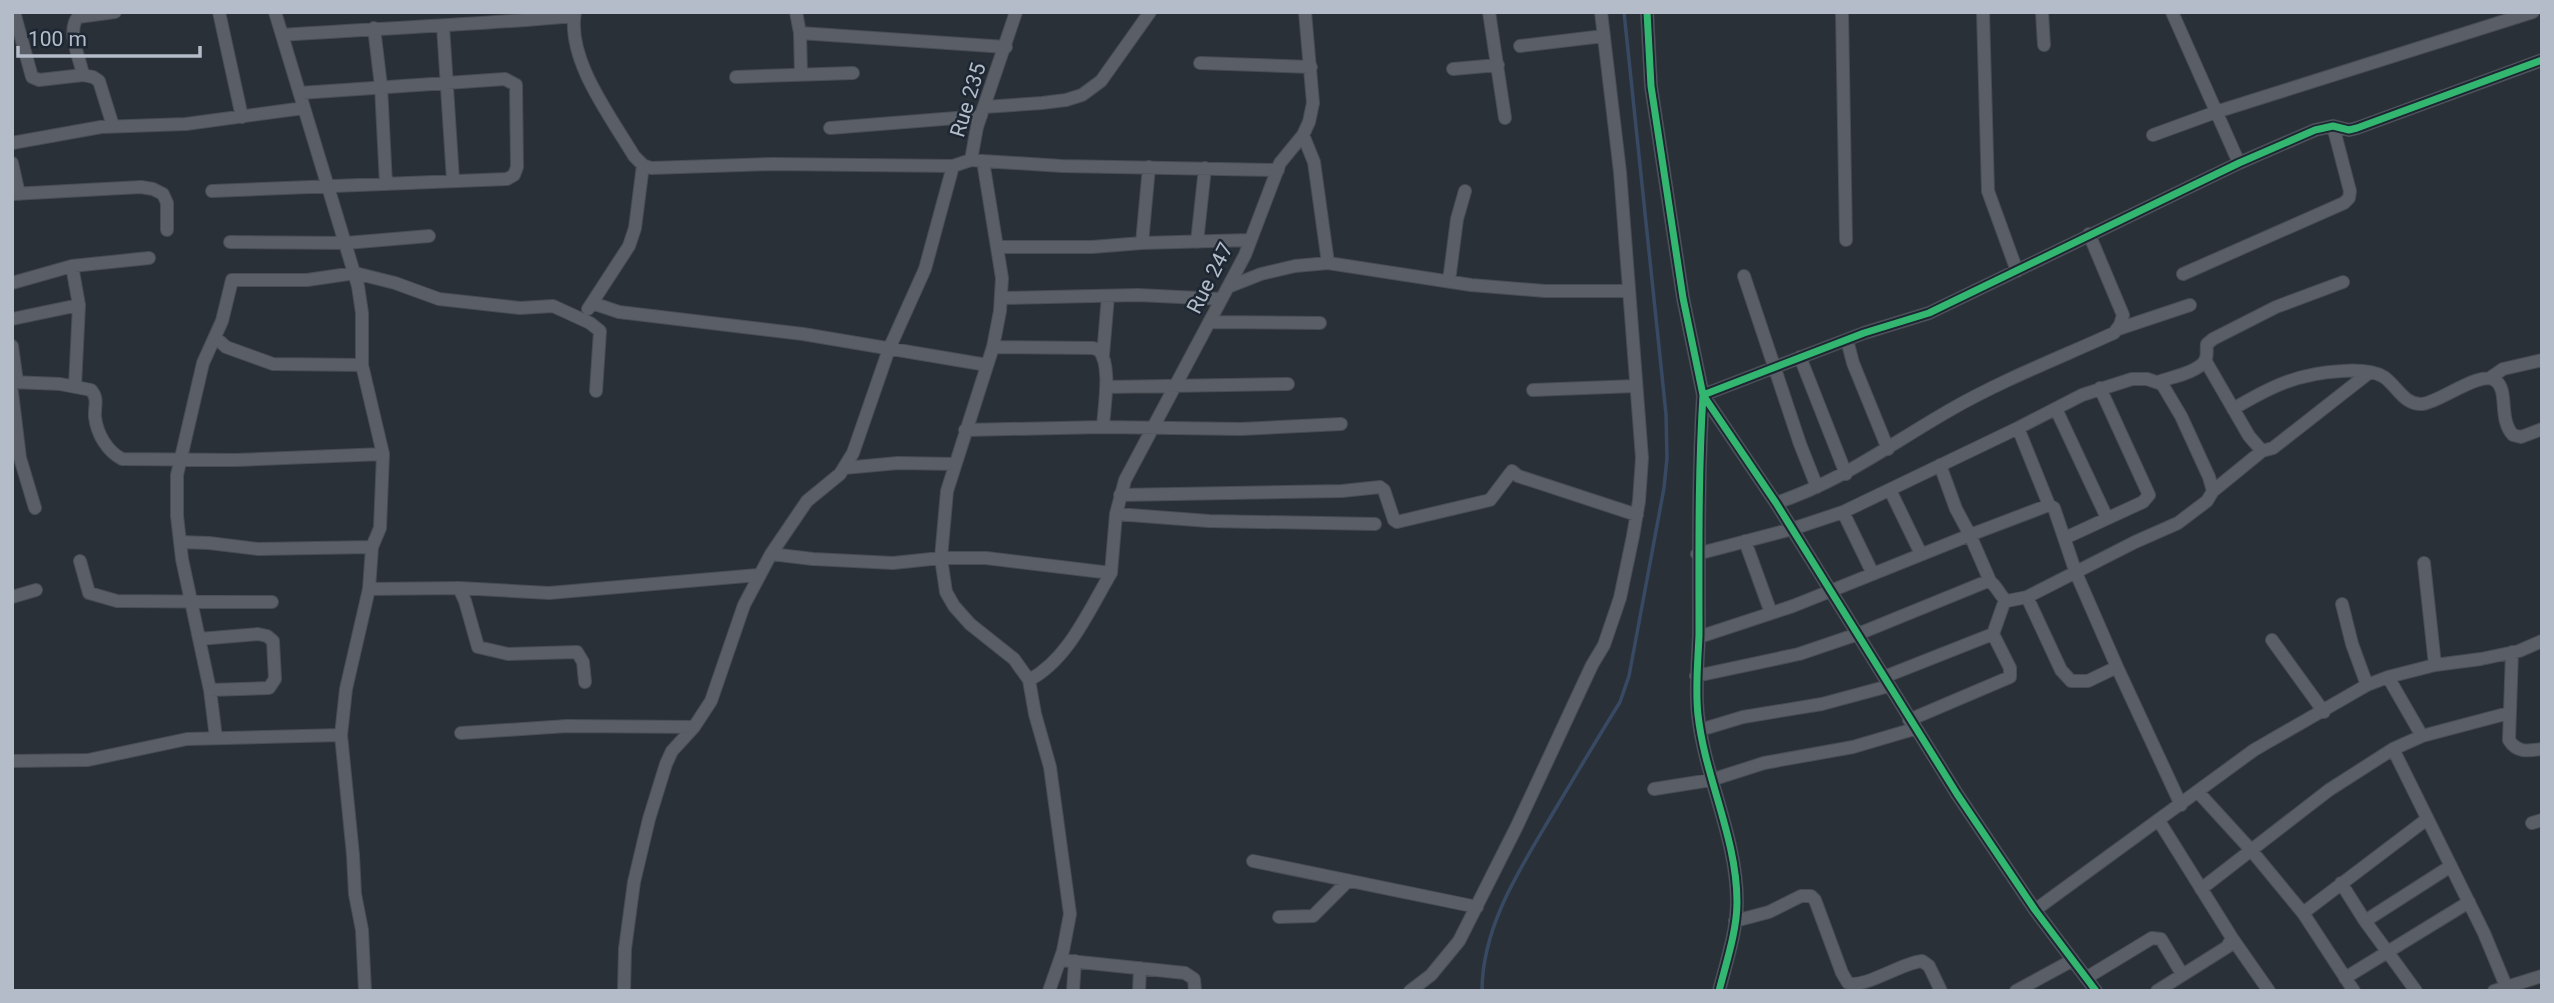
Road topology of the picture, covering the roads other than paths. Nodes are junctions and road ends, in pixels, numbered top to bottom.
1 (14, 12) edge
2 (115, 12) edge
3 (219, 12) edge
4 (275, 12) edge
5 (796, 12) edge
6 (1016, 12) edge
7 (1150, 12) edge
8 (1305, 12) edge
9 (1489, 12) edge
10 (1601, 12) edge
11 (1647, 12) edge
12 (1842, 12) edge
13 (1983, 12) edge
14 (2042, 12) edge
15 (2172, 12) edge
16 (2533, 12) edge
17 (574, 14) edge
18 (443, 26) junction
19 (374, 28) junction
20 (800, 33) junction
21 (282, 35) junction
22 (1604, 36) junction
23 (2044, 45) dead end
24 (1006, 47) junction
25 (1520, 47) dead end
26 (2542, 60) edge
27 (1200, 63) dead end
28 (1498, 65) junction
29 (1311, 67) junction
30 (1453, 69) dead end
31 (853, 73) dead end
32 (801, 74) junction
33 (83, 75) junction
34 (736, 77) dead end
35 (446, 82) junction
36 (381, 86) junction
37 (300, 93) junction
38 (304, 108) junction
39 (982, 111) junction
40 (2216, 112) junction
41 (242, 117) junction
42 (1505, 118) dead end
43 (113, 125) junction
44 (2333, 125) junction
45 (830, 128) dead end
46 (1303, 135) junction
47 (2153, 135) dead end
48 (12, 143) edge
49 (977, 160) junction
50 (12, 163) edge
51 (2239, 163) junction
52 (643, 165) junction
53 (953, 166) junction
54 (1149, 167) junction
55 (1205, 168) junction
56 (1278, 170) junction
57 (453, 180) junction
58 (386, 184) junction
59 (329, 188) junction
60 (212, 191) dead end
61 (1465, 191) dead end
62 (16, 194) edge
63 (167, 230) dead end
64 (2089, 234) junction
65 (429, 236) dead end
66 (1250, 240) junction
67 (1846, 240) dead end
68 (230, 242) dead end
69 (1198, 242) junction
70 (346, 243) junction
71 (1142, 243) junction
72 (998, 247) junction
73 (149, 258) dead end
74 (1328, 263) junction
75 (72, 266) junction
76 (2017, 271) junction
77 (355, 273) junction
78 (2183, 274) dead end
79 (1744, 276) dead end
80 (1449, 281) junction
81 (12, 282) edge
82 (2343, 282) dead end
83 (1227, 287) junction
84 (1628, 291) junction
85 (1108, 296) junction
86 (1002, 298) junction
87 (1220, 299) junction
88 (592, 303) junction
89 (79, 305) junction
90 (2190, 305) dead end
91 (12, 319) edge
92 (581, 319) junction
93 (1209, 322) junction
94 (1320, 323) dead end
95 (2118, 329) junction
96 (216, 338) junction
97 (1847, 340) junction
98 (12, 346) edge
99 (993, 347) junction
100 (889, 349) junction
101 (1103, 355) junction
102 (1800, 357) junction
103 (2206, 360) junction
104 (2542, 360) edge
105 (362, 365) junction
106 (986, 365) junction
107 (1775, 366) junction
108 (2370, 372) junction
109 (2490, 378) junction
110 (2158, 382) junction
111 (1288, 384) dead end
112 (14, 385) edge
113 (75, 386) junction
114 (1635, 386) junction
115 (1106, 387) junction
116 (1175, 387) junction
117 (2100, 388) junction
118 (1532, 390) dead end
119 (596, 391) dead end
120 (1703, 395) junction
121 (2056, 409) junction
122 (2233, 409) junction
123 (1341, 424) dead end
124 (1103, 427) junction
125 (1152, 427) junction
126 (2018, 428) junction
127 (2542, 429) edge
128 (965, 430) junction
129 (1888, 449) junction
130 (2262, 451) junction
131 (383, 454) junction
132 (179, 460) junction
133 (954, 464) junction
134 (1940, 466) junction
135 (844, 468) junction
136 (1846, 474) junction
137 (1817, 487) junction
138 (1890, 490) junction
139 (2213, 491) junction
140 (1120, 495) junction
141 (1776, 503) junction
142 (2049, 505) junction
143 (35, 508) dead end
144 (1843, 512) junction
145 (1116, 514) junction
146 (1637, 515) junction
147 (2107, 518) junction
148 (1374, 524) dead end
149 (1792, 529) junction
150 (1970, 535) junction
151 (2065, 538) junction
152 (1745, 541) junction
153 (180, 542) junction
154 (372, 547) junction
155 (771, 554) junction
156 (1698, 554) junction
157 (1921, 554) junction
158 (941, 558) junction
159 (80, 561) dead end
160 (2424, 564) dead end
161 (1111, 573) junction
162 (2076, 573) junction
163 (1873, 574) junction
164 (758, 575) junction
165 (1990, 581) junction
166 (369, 589) junction
167 (458, 589) junction
168 (36, 590) dead end
169 (1832, 592) junction
170 (12, 597) edge
171 (2027, 597) junction
172 (2005, 600) junction
173 (190, 601) junction
174 (272, 601) dead end
175 (2342, 604) dead end
176 (1771, 613) junction
177 (1858, 634) junction
178 (1993, 634) junction
179 (1699, 637) junction
180 (199, 639) junction
181 (2272, 640) dead end
182 (2542, 641) edge
183 (2512, 652) junction
184 (2435, 664) junction
185 (2117, 667) junction
186 (1696, 676) junction
187 (2388, 677) junction
188 (1029, 680) junction
189 (585, 682) dead end
190 (1887, 682) junction
191 (2367, 685) junction
192 (210, 690) junction
193 (2324, 712) junction
194 (2509, 712) junction
195 (1912, 724) junction
196 (694, 727) junction
197 (1700, 730) junction
198 (461, 733) dead end
199 (341, 735) junction
200 (2422, 736) junction
201 (216, 738) junction
202 (2393, 749) junction
203 (2542, 749) edge
204 (12, 761) edge
205 (1711, 780) junction
206 (1654, 789) dead end
207 (2198, 792) junction
208 (2181, 805) junction
209 (2427, 819) junction
210 (2159, 821) junction
211 (2251, 850) junction
212 (1253, 860) dead end
213 (2451, 866) junction
214 (1348, 881) junction
215 (2341, 883) junction
216 (2201, 889) junction
217 (2469, 902) junction
218 (1477, 907) junction
219 (2035, 910) junction
220 (2303, 913) junction
221 (1279, 918) dead end
222 (1735, 921) junction
223 (2365, 921) junction
224 (2232, 938) junction
225 (2388, 951) junction
226 (1060, 960) junction
227 (2073, 960) junction
228 (1075, 961) junction
229 (1140, 968) junction
230 (2182, 974) junction
231 (2542, 976) edge
232 (2086, 978) junction
233 (2345, 978) junction
234 (2507, 988) edge
235 (365, 991) edge
236 (624, 991) edge
237 (1049, 991) edge
238 (1073, 991) edge
239 (1139, 991) edge
240 (1195, 991) edge
241 (1410, 991) edge
242 (1719, 991) edge
243 (1941, 991) edge
244 (2016, 991) edge
245 (2096, 991) edge
246 (2157, 991) edge
247 (2269, 991) edge
248 (2354, 991) edge
249 (2416, 991) edge
250 (2494, 991) edge

1 - 33 street
2 - 33 street
3 - 41 street
4 - 21 street
5 - 20 street
6 - 24 street, Rue 235
7 - 39 street
8 - 29 street, Rue 247
9 - 28 street
10 - 22 street
11 - 120 street
12 - 67 street
13 - 76 street
14 - 23 street
15 - 40 street
16 - 40 street
17 - 18 street
17 - 52 street
18 - 19 street
18 - 35 street
19 - 21 street
19 - 36 street
20 - 24 street
20 - 32 street
21 - 37 street
22 - 25 street
22 - 84 street
24 - 39 street, Rue 235
26 - 44 street
27 - 29 street
28 - 30 street
28 - 42 street
29 - 46 street, Rue 247
31 - 32 street
32 - 34 street
33 - 43 street
35 - 36 street
35 - 57 street
35 - 57 street
36 - 37 street
36 - 58 street
37 - 38 street
38 - 41 street
38 - 59 street
39 - 45 street
39 - 49 street, Rue 235
40 - 47 street
40 - 51 street
41 - 43 street
43 - 48 street
44 - 51 street
44 - 78 street
46 - 56 street, Rue 247
46 - 74 street
49 - 53 street, Rue 235
49 - 54 street
49 - 72 street
50 - 62 street
51 - 64 street
52 - 53 street
52 - 88 street
53 - 100 street, Rue 235
54 - 55 street
54 - 71 street
55 - 56 street
55 - 69 street
56 - 66 street, Rue 247
57 - 58 street
58 - 59 street
59 - 60 street
59 - 70 street
61 - 80 street
62 - 63 street
64 - 76 street
64 - 95 street
65 - 70 street
66 - 69 street
66 - 83 street, Rue 247
68 - 70 street
69 - 71 street
70 - 77 street
71 - 72 street
72 - 86 street
73 - 75 street
74 - 80 street
74 - 83 street
75 - 81 street
75 - 89 street
76 - 97 street
77 - 92 street
77 - 96 street
77 - 105 street
79 - 107 street
80 - 84 street
82 - 103 street
83 - 87 street, Rue 247
84 - 114 street
85 - 86 street
85 - 87 street
85 - 101 street
86 - 99 street
87 - 93 street, Rue 247
88 - 92 street
88 - 100 street
89 - 91 street
89 - 113 street
90 - 95 street
92 - 119 street
93 - 94 street
93 - 116 street, Rue 247
95 - 129 street
96 - 105 street
96 - 132 street
97 - 102 street
97 - 129 street
98 - 112 street
99 - 101 street
99 - 106 street
100 - 106 street
100 - 135 street, Rue 235
101 - 115 street
102 - 107 street
102 - 136 street
103 - 110 street
103 - 122 street
104 - 109 street
105 - 131 street
106 - 128 street
107 - 120 street
107 - 137 street
108 - 109 street
108 - 122 street
108 - 130 street
109 - 127 street
110 - 117 street
110 - 139 street
111 - 116 street
112 - 113 street
112 - 143 street
113 - 132 street
114 - 118 street
114 - 146 street
115 - 116 street
115 - 124 street
116 - 125 street, Rue 247
117 - 121 street
117 - 147 street
120 - 141 street
120 - 156 street
121 - 126 street
121 - 147 street
122 - 130 street
123 - 125 street
124 - 125 street
124 - 128 street
125 - 140 street, Rue 247
126 - 134 street
126 - 142 street
128 - 133 street
129 - 136 street
130 - 139 street
131 - 132 street
131 - 154 street
132 - 153 street
133 - 135 street
133 - 158 street
134 - 138 street
134 - 150 street
135 - 155 street
136 - 137 street
137 - 141 street
138 - 144 street
138 - 157 street
139 - 162 street
140 - 145 street, Rue 247
140 - 146 street
141 - 149 street
142 - 150 street
142 - 151 street
144 - 149 street
144 - 163 street
145 - 148 street
145 - 161 street, Rue 247
146 - 218 street
147 - 151 street
149 - 152 street
149 - 169 street
150 - 157 street
150 - 165 street
151 - 162 street
152 - 156 street
152 - 176 street
153 - 154 street
153 - 173 street
154 - 166 street
155 - 158 street
155 - 164 street
156 - 179 street
157 - 163 street
158 - 161 street
158 - 188 street
159 - 173 street
160 - 184 street
161 - 188 street
162 - 171 street
162 - 185 street
163 - 169 street
164 - 167 street
164 - 196 street
165 - 172 street
165 - 177 street
166 - 167 street
166 - 199 street
167 - 189 street
168 - 170 street
169 - 176 street
169 - 177 street
171 - 172 street
171 - 185 street
172 - 178 street
173 - 174 street
173 - 180 street
175 - 191 street
176 - 179 street
177 - 186 street
177 - 190 street
178 - 190 street
178 - 195 street
179 - 186 street
180 - 192 street
180 - 192 street
181 - 193 street
182 - 183 street
183 - 184 street
183 - 194 street
184 - 187 street
185 - 208 street
186 - 197 street
187 - 191 street
187 - 200 street
188 - 226 street
190 - 195 street
190 - 197 street
191 - 193 street
192 - 201 street
193 - 207 street
194 - 200 street
194 - 203 street
195 - 205 street
195 - 219 street
196 - 198 street
196 - 236 street
197 - 205 street
199 - 201 street
199 - 235 street
200 - 202 street
201 - 204 street
202 - 209 street
202 - 211 street
205 - 206 street
205 - 222 street
207 - 208 street
207 - 211 street
208 - 210 street
209 - 213 street
209 - 215 street
210 - 216 street
210 - 219 street
211 - 216 street
211 - 220 street
212 - 214 street
213 - 217 street
213 - 223 street
214 - 218 street
214 - 221 street
215 - 220 street
215 - 223 street
216 - 224 street
217 - 225 street
217 - 234 street
218 - 241 street
219 - 227 street
220 - 233 street
222 - 242 street
222 - 243 street
223 - 225 street
224 - 230 street
224 - 247 street
225 - 233 street
225 - 249 street
226 - 228 street
226 - 237 street
227 - 232 street
227 - 244 street
228 - 229 street
228 - 238 street
229 - 239 street
229 - 240 street
230 - 232 street
230 - 246 street
231 - 234 street
232 - 245 street
233 - 248 street
234 - 250 street

